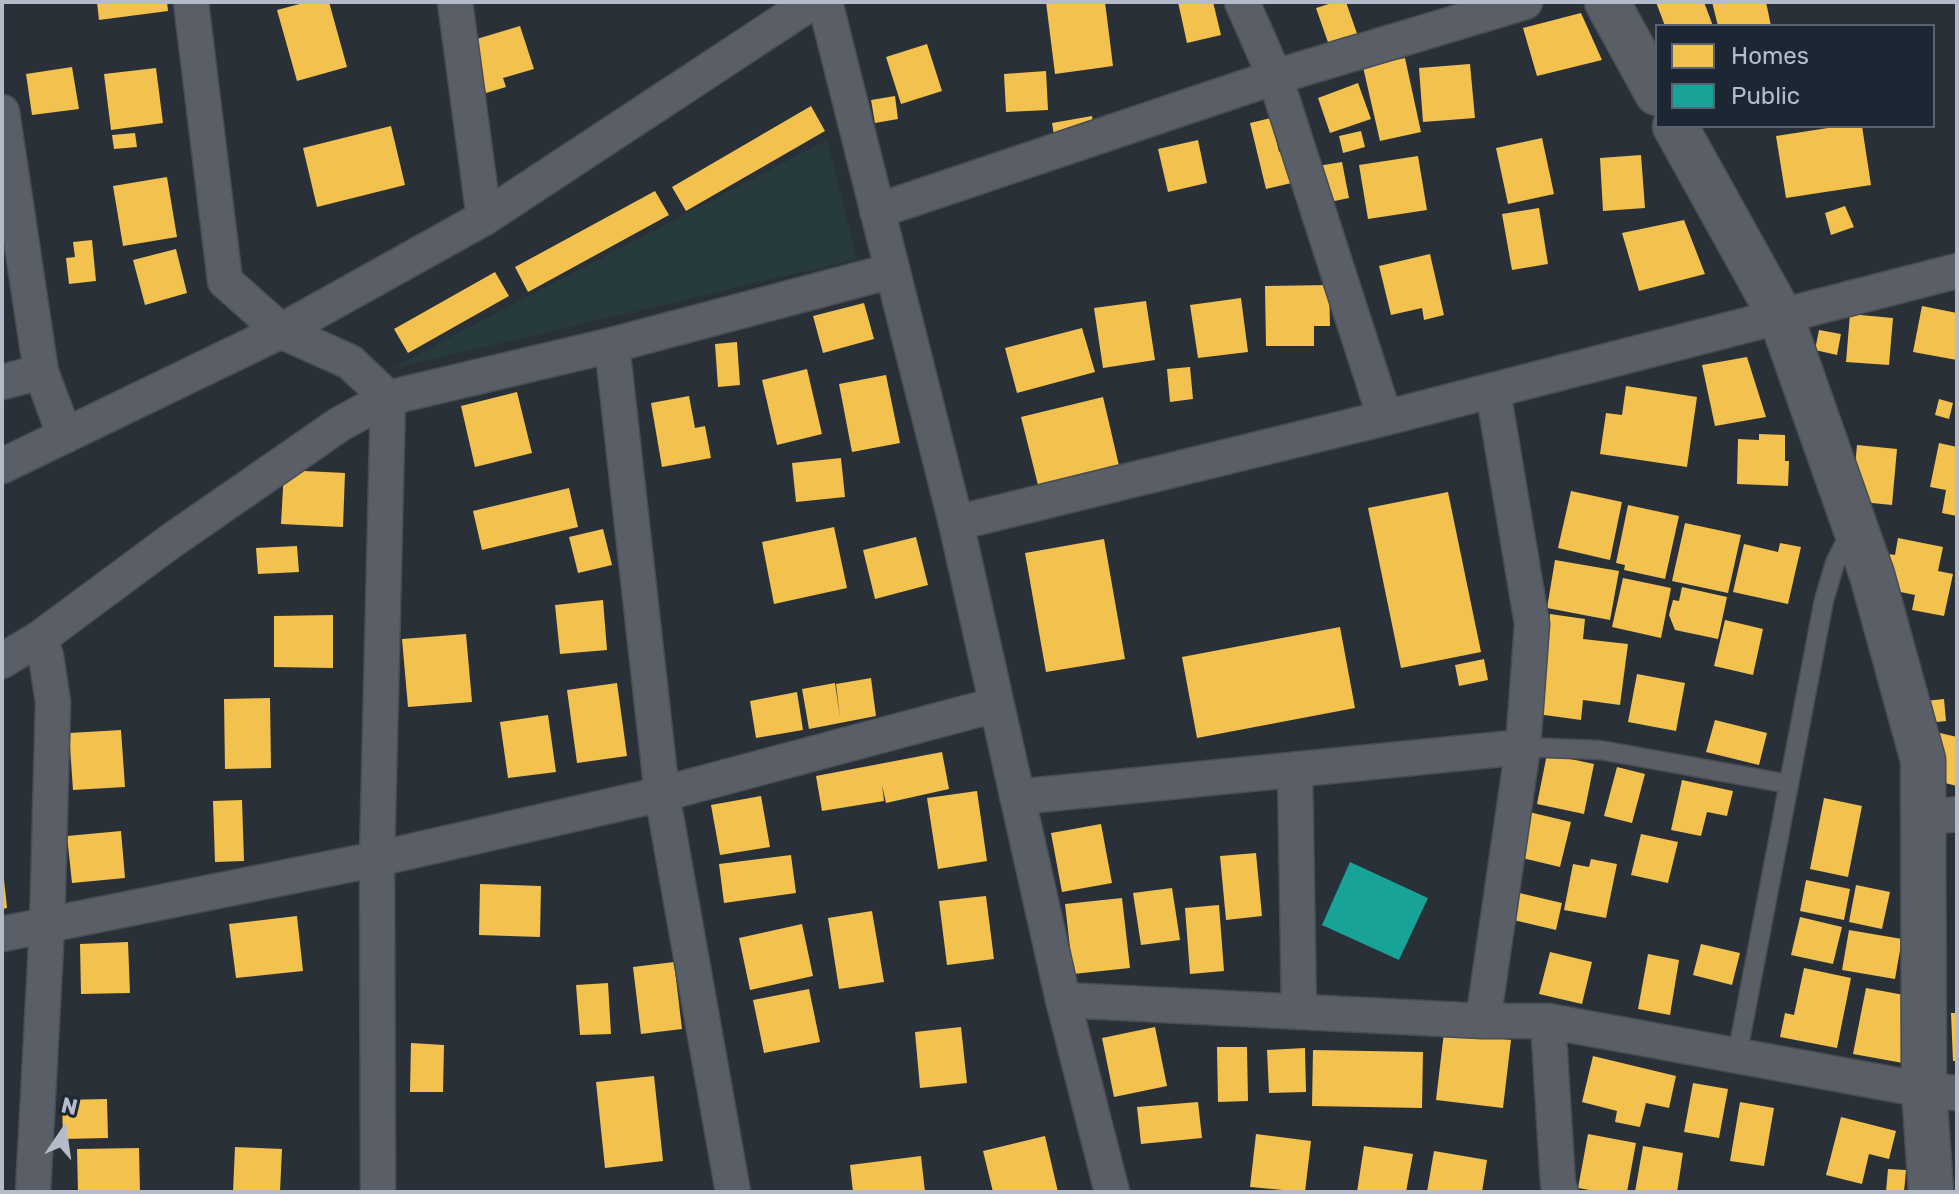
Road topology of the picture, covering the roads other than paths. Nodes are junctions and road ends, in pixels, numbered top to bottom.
1 (191, 2) edge
2 (455, 2) edge
3 (812, 2) edge
4 (825, 2) edge
5 (1242, 2) edge
6 (1525, 2) edge
7 (1607, 2) edge
8 (1275, 77) junction
9 (1655, 89) edge
10 (2, 112) edge
11 (1676, 128) edge
12 (6, 174) edge
13 (877, 211) junction
14 (484, 218) junction
15 (891, 271) junction
16 (1957, 271) edge
17 (1781, 317) junction
18 (281, 331) junction
19 (612, 345) junction
20 (41, 372) junction
21 (2, 382) edge
22 (1493, 391) junction
23 (388, 398) junction
24 (1385, 418) junction
25 (65, 436) junction
26 (2, 466) edge
27 (956, 523) junction
28 (1858, 534) junction
29 (40, 638) junction
30 (2, 661) edge
31 (995, 705) junction
32 (1523, 747) junction
33 (1295, 769) junction
34 (1789, 784) junction
35 (662, 794) junction
36 (1017, 797) junction
37 (1940, 816) edge
38 (377, 859) junction
39 (47, 926) junction
40 (2, 934) edge
41 (1063, 1000) junction
42 (1299, 1012) junction
43 (1483, 1021) junction
44 (1548, 1021) junction
45 (1737, 1056) junction
46 (1940, 1092) edge
47 (33, 1192) edge
48 (378, 1192) edge
49 (733, 1192) edge
50 (1112, 1192) edge
51 (1561, 1192) edge
52 (1931, 1192) edge

1 - 18 street
2 - 14 street
3 - 14 street
4 - 13 street
5 - 8 street
6 - 8 street
7 - 9 street
8 - 13 street
8 - 24 street
10 - 12 street
11 - 17 street
12 - 20 street
13 - 15 street
14 - 18 street
15 - 19 street
15 - 27 street
16 - 17 street
17 - 22 street
17 - 28 street
18 - 23 street
18 - 25 street
19 - 23 street
19 - 35 street
20 - 21 street
20 - 25 street
22 - 24 street
22 - 32 street
23 - 29 street
23 - 38 street
24 - 27 street
25 - 26 street
27 - 31 street
28 - 34 lane
28 - 37 street
29 - 30 street
29 - 39 street
31 - 35 street
31 - 36 street
32 - 33 street
32 - 34 lane
32 - 43 street
33 - 36 street
33 - 42 street
34 - 45 lane
35 - 38 street
35 - 49 street
36 - 41 street
37 - 46 street
38 - 39 street
38 - 48 street
39 - 40 street
39 - 47 street
41 - 42 street
41 - 50 street
42 - 43 street
43 - 44 street
44 - 45 street
44 - 51 street
45 - 46 street
46 - 52 street

